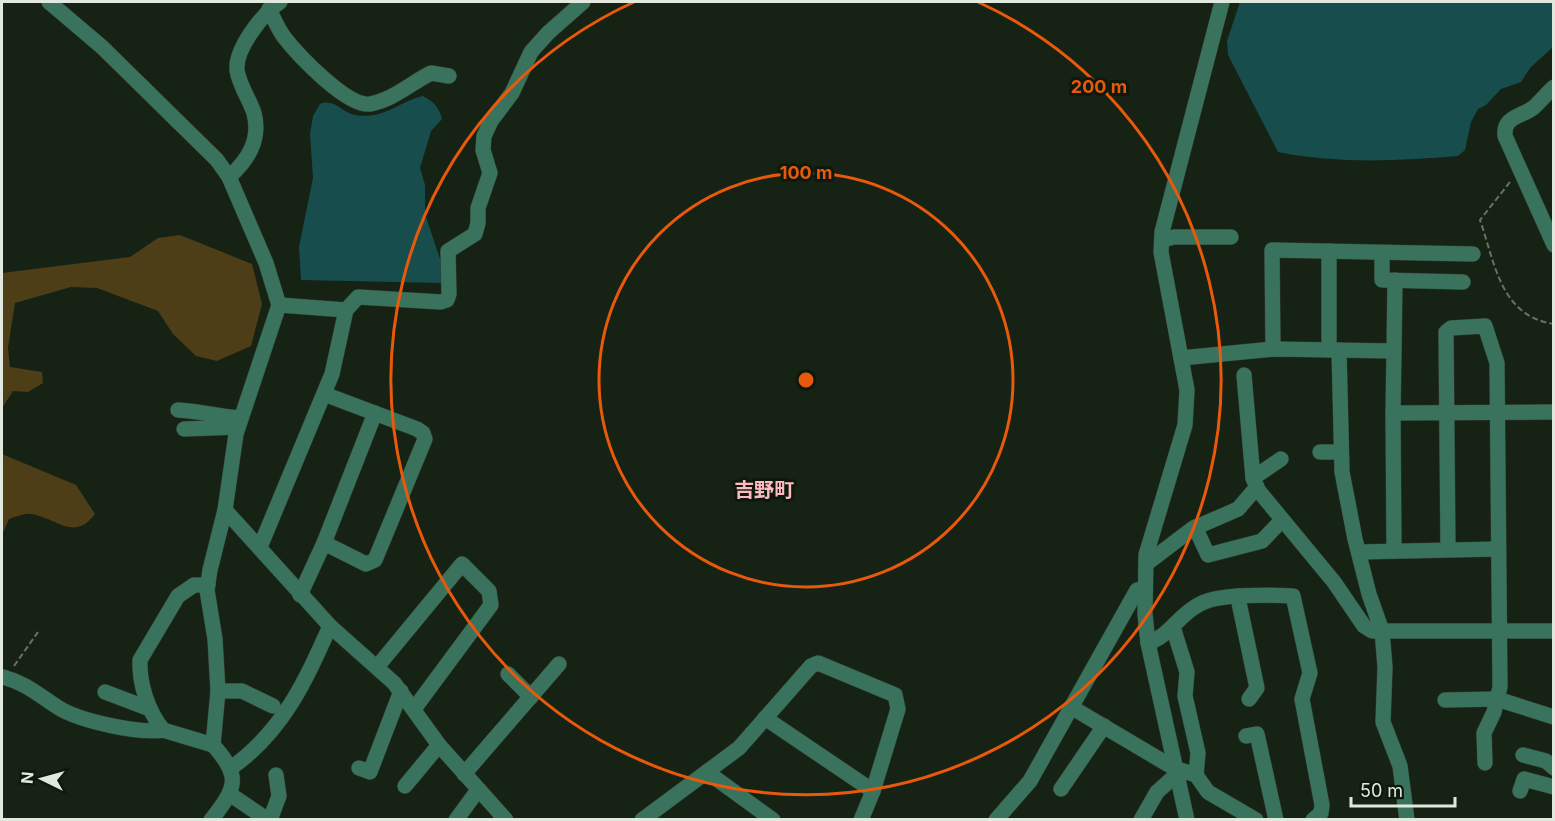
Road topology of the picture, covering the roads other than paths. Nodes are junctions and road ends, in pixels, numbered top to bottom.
1 (49, 2) edge
2 (584, 2) edge
3 (1222, 2) edge
4 (274, 5) edge
5 (450, 76) dead end
6 (1553, 88) edge
7 (228, 177) junction
8 (1231, 237) dead end
9 (1162, 240) junction
10 (1554, 245) edge
11 (1329, 251) junction
12 (1382, 252) junction
13 (1473, 255) dead end
14 (1395, 280) junction
15 (1463, 282) dead end
16 (279, 305) junction
17 (346, 310) junction
18 (1274, 349) junction
19 (1334, 350) junction
20 (1394, 351) junction
21 (1181, 358) junction
22 (1244, 375) dead end
23 (324, 394) junction
24 (178, 411) dead end
25 (1448, 412) junction
26 (1499, 412) junction
27 (1554, 412) edge
28 (1393, 413) junction
29 (375, 414) junction
30 (240, 422) junction
31 (184, 429) dead end
32 (1320, 452) dead end
33 (1341, 452) junction
34 (1281, 459) dead end
35 (1255, 482) junction
36 (225, 510) junction
37 (1282, 520) junction
38 (1195, 527) junction
39 (324, 543) junction
40 (260, 547) junction
41 (1448, 549) junction
42 (1498, 549) junction
43 (1394, 550) junction
44 (1359, 552) junction
45 (1146, 564) junction
46 (208, 585) junction
47 (1145, 588) junction
48 (300, 595) junction
49 (1238, 598) junction
50 (330, 626) junction
51 (1173, 627) junction
52 (1554, 630) edge
53 (1382, 631) junction
54 (1500, 632) junction
55 (1148, 643) junction
56 (559, 664) dead end
57 (376, 667) junction
58 (508, 674) dead end
59 (3, 677) road end
60 (218, 691) junction
61 (401, 691) junction
62 (105, 692) dead end
63 (531, 697) junction
64 (1249, 699) dead end
65 (1497, 699) junction
66 (1445, 700) dead end
67 (273, 706) dead end
68 (1071, 707) junction
69 (150, 709) junction
70 (414, 709) junction
71 (1554, 717) edge
72 (765, 718) junction
73 (1104, 726) junction
74 (162, 730) junction
75 (1246, 736) dead end
76 (213, 745) junction
77 (440, 745) junction
78 (1523, 755) dead end
79 (1485, 763) dead end
80 (231, 768) junction
81 (359, 768) dead end
82 (1554, 768) edge
83 (1175, 771) junction
84 (707, 772) junction
85 (464, 774) junction
86 (276, 775) dead end
87 (1196, 775) junction
88 (405, 786) dead end
89 (1554, 787) edge
90 (1061, 789) dead end
91 (478, 790) junction
92 (873, 791) junction
93 (1520, 791) dead end
94 (231, 795) junction
95 (211, 819) edge
96 (269, 819) edge
97 (456, 819) edge
98 (506, 819) edge
99 (642, 819) edge
100 (773, 819) edge
101 (861, 819) edge
102 (996, 819) edge
103 (1141, 819) edge
104 (1186, 819) edge
105 (1256, 819) edge
106 (1276, 819) edge
107 (1313, 819) edge
108 (1407, 819) edge

1 - 7 street
2 - 17 street
3 - 9 street
4 - 5 street
4 - 7 street
6 - 10 street
7 - 16 street
8 - 9 street
9 - 21 street
11 - 12 street
11 - 18 street
11 - 19 street
12 - 13 street
12 - 14 street
14 - 15 street
14 - 20 street
16 - 17 street
16 - 30 street
17 - 23 street
18 - 19 street
18 - 21 street
19 - 20 street
19 - 33 street
20 - 28 street
21 - 45 street
22 - 35 street
23 - 29 street
23 - 40 street
24 - 30 street
25 - 26 street
25 - 26 street
25 - 28 street
25 - 41 street
26 - 27 street
26 - 42 street
28 - 43 street
29 - 39 street
29 - 39 street
30 - 31 street
30 - 36 street
32 - 33 street
33 - 44 street
34 - 35 street
35 - 37 street
35 - 38 street
36 - 40 street
36 - 46 street
37 - 38 street
37 - 53 street
38 - 45 street
39 - 48 street
40 - 48 street
41 - 42 street
41 - 43 street
42 - 54 street
43 - 44 street
44 - 53 street
45 - 47 street
46 - 60 street
46 - 69 street
47 - 55 street
47 - 68 street
48 - 50 street
49 - 51 street
49 - 64 street
49 - 107 street
50 - 57 street
50 - 80 street
51 - 55 street
51 - 87 street
52 - 54 street
53 - 54 street
53 - 108 street
54 - 65 street
55 - 83 street
56 - 63 street
57 - 61 street
57 - 70 street
58 - 63 street
59 - 74 street
60 - 67 street
60 - 76 street
61 - 70 street
61 - 81 street
62 - 69 street
63 - 85 street
65 - 66 street
65 - 71 street
65 - 79 street
68 - 73 street
68 - 102 street
69 - 74 street
70 - 77 street
72 - 84 street
72 - 92 street
72 - 92 street
73 - 83 street
73 - 90 street
74 - 76 street
75 - 106 street
76 - 80 street
77 - 85 street
77 - 88 street
78 - 82 street
80 - 94 street
83 - 87 street
83 - 103 street
83 - 104 street
84 - 99 street
84 - 100 street
85 - 91 street
86 - 96 street
87 - 105 street
89 - 93 street
91 - 97 street
91 - 98 street
92 - 101 street
94 - 95 street
94 - 96 street

